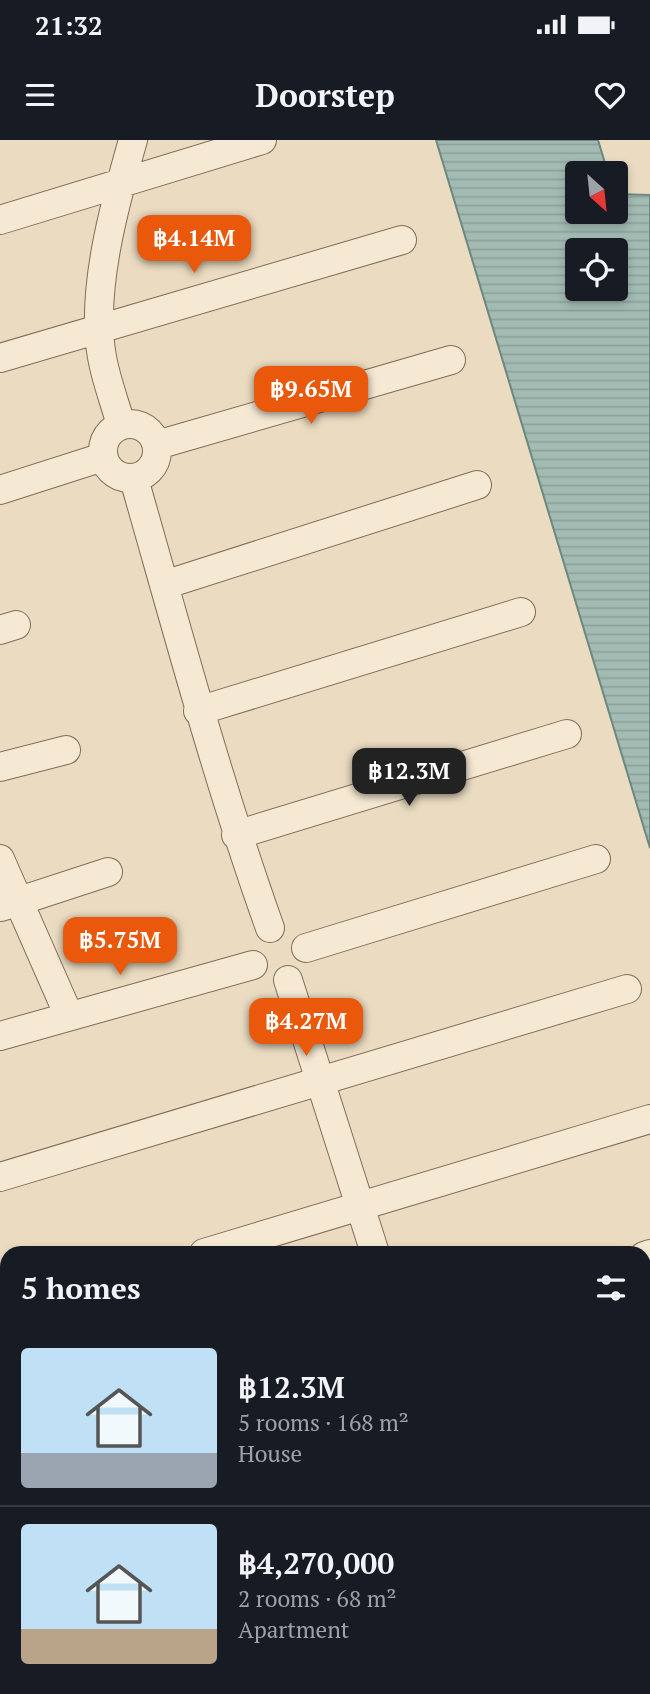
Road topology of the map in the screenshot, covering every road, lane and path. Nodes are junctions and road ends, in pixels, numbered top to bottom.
1 (133, 140) edge
2 (262, 140) edge
3 (120, 183) junction
4 (0, 220) edge
5 (402, 240) dead end
6 (99, 329) junction
7 (0, 358) edge
8 (451, 360) dead end
9 (121, 425) junction
10 (158, 445) junction
11 (103, 457) junction
12 (134, 479) junction
13 (478, 485) dead end
14 (0, 491) edge
15 (164, 585) junction
16 (521, 612) dead end
17 (198, 711) junction
18 (567, 734) dead end
19 (66, 750) dead end
20 (0, 767) edge
21 (236, 835) junction
22 (0, 859) edge
23 (596, 859) dead end
24 (108, 872) dead end
25 (8, 904) edge
26 (270, 928) junction
27 (306, 948) junction
28 (253, 965) junction
29 (288, 980) junction
30 (627, 989) dead end
31 (69, 1016) junction
32 (0, 1036) edge
33 (320, 1079) junction
34 (650, 1119) edge
35 (0, 1177) edge
36 (360, 1208) junction
37 (228, 1246) edge
38 (373, 1246) edge

1 - 3 street
2 - 3 street
3 - 4 street
3 - 6 street
5 - 6 street
6 - 7 street
6 - 9 street
8 - 10 street
9 - 10 street
9 - 11 street
10 - 12 street
11 - 12 street
11 - 14 street
12 - 15 street
13 - 15 street
15 - 17 street
16 - 17 street
17 - 21 street
18 - 21 street
19 - 20 street
21 - 26 street
22 - 25 street
23 - 27 street
24 - 25 street
25 - 31 street
26 - 27 street
26 - 28 street
27 - 29 street
28 - 29 street
28 - 31 street
29 - 33 street
30 - 33 street
31 - 32 street
33 - 35 street
33 - 36 street
34 - 36 street
36 - 37 street
36 - 38 street

